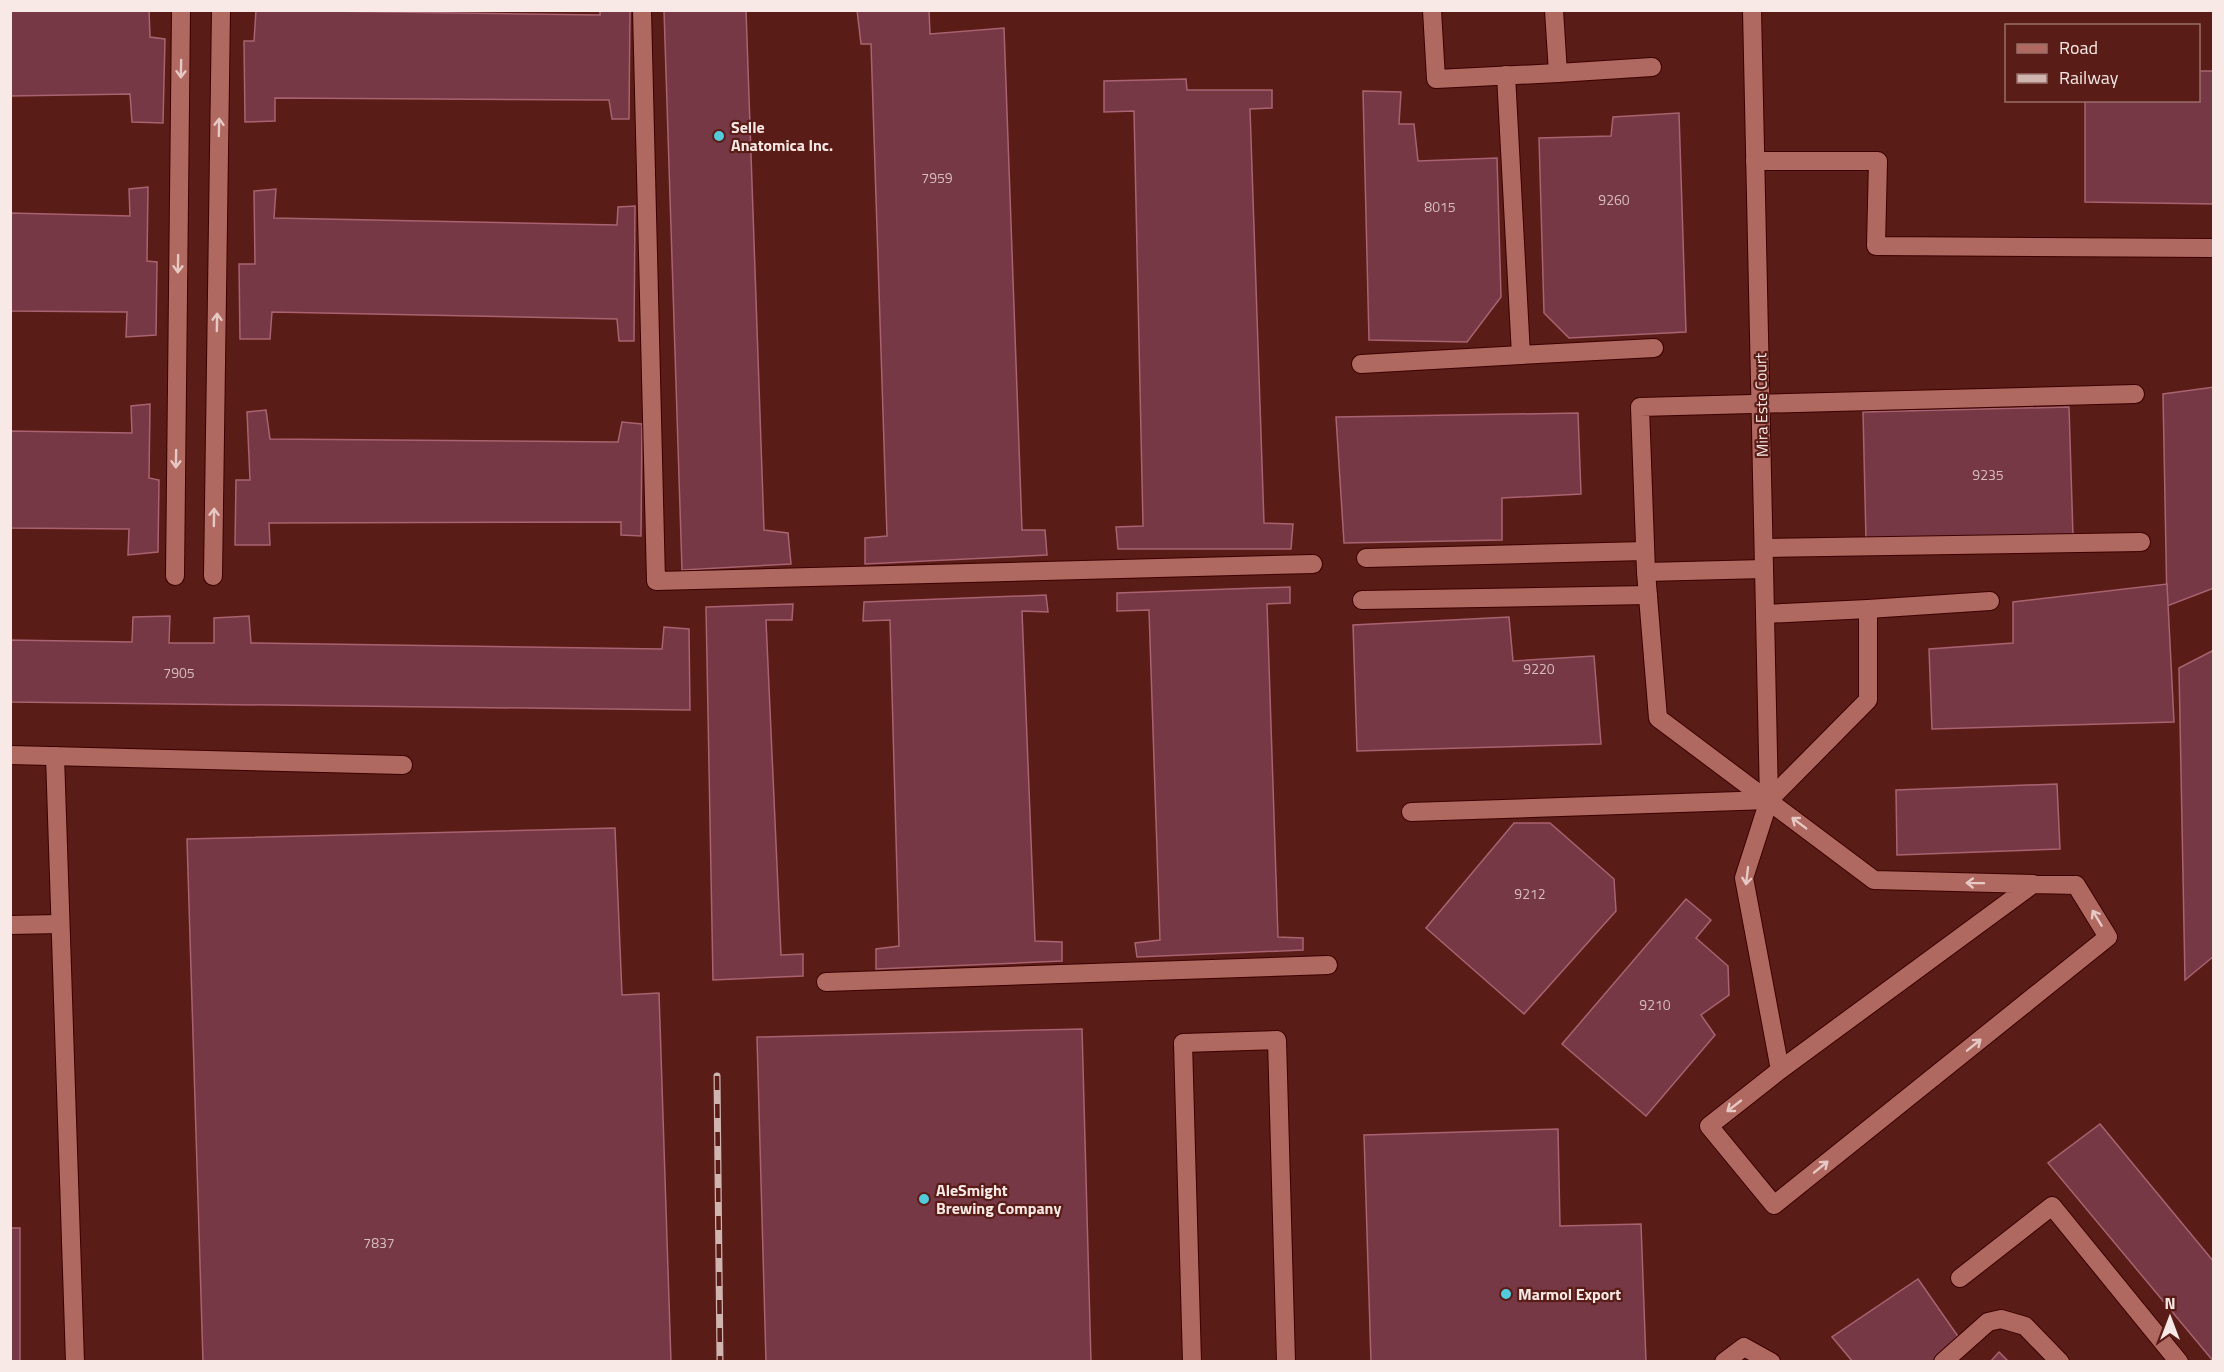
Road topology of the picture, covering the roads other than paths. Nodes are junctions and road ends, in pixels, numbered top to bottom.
1 (181, 10) edge
2 (221, 10) edge
3 (642, 10) edge
4 (1432, 10) edge
5 (1554, 10) edge
6 (1752, 10) edge
7 (1652, 67) dead end
8 (1558, 73) junction
9 (1506, 75) junction
10 (1755, 161) junction
11 (2214, 248) edge
12 (1654, 348) dead end
13 (1521, 355) junction
14 (1361, 364) dead end
15 (2135, 394) dead end
16 (1760, 403) junction
17 (2141, 542) dead end
18 (1764, 548) junction
19 (1645, 551) junction
20 (1366, 558) dead end
21 (1313, 564) dead end
22 (1764, 569) junction
23 (1646, 572) junction
24 (175, 576) dead end
25 (213, 576) dead end
26 (1648, 595) junction
27 (1362, 600) dead end
28 (1990, 601) dead end
29 (1868, 609) junction
30 (1765, 614) junction
31 (10, 755) edge
32 (55, 756) junction
33 (403, 765) dead end
34 (1769, 800) junction
35 (1411, 812) dead end
36 (2033, 884) junction
37 (60, 924) junction
38 (10, 925) edge
39 (1328, 965) dead end
40 (826, 982) dead end
41 (1780, 1070) junction
42 (1960, 1278) dead end
43 (75, 1362) edge
44 (1192, 1362) edge
45 (1286, 1362) edge
46 (1724, 1362) edge
47 (1771, 1362) edge
48 (1943, 1362) edge
49 (2060, 1362) edge
50 (2179, 1362) edge

1 -> 24 street
25 -> 2 street
3 - 21 street
4 - 9 street
5 - 8 street
6 - 10 street, Mira Este Court
7 - 8 street
8 - 9 street
9 - 13 street
10 - 11 street
10 - 16 street, Mira Este Court
12 - 13 street
13 - 14 street
15 - 16 street
16 - 18 street, Mira Este Court
16 - 19 street
17 - 18 street
18 - 22 street, Mira Este Court
19 - 20 street
19 - 23 street
22 - 23 street
22 - 30 street, Mira Este Court
23 - 26 street
26 - 27 street
26 - 34 street
28 - 29 street
29 - 30 street
29 - 34 street
30 - 34 street, Mira Este Court
31 - 32 street
32 - 33 street
32 - 37 street
34 - 35 street
36 -> 34 street
34 -> 41 street
36 - 41 street
41 -> 36 street
37 - 38 street
37 - 43 street
39 - 40 street
42 - 50 street
44 - 45 street
46 - 47 street
48 - 49 street

